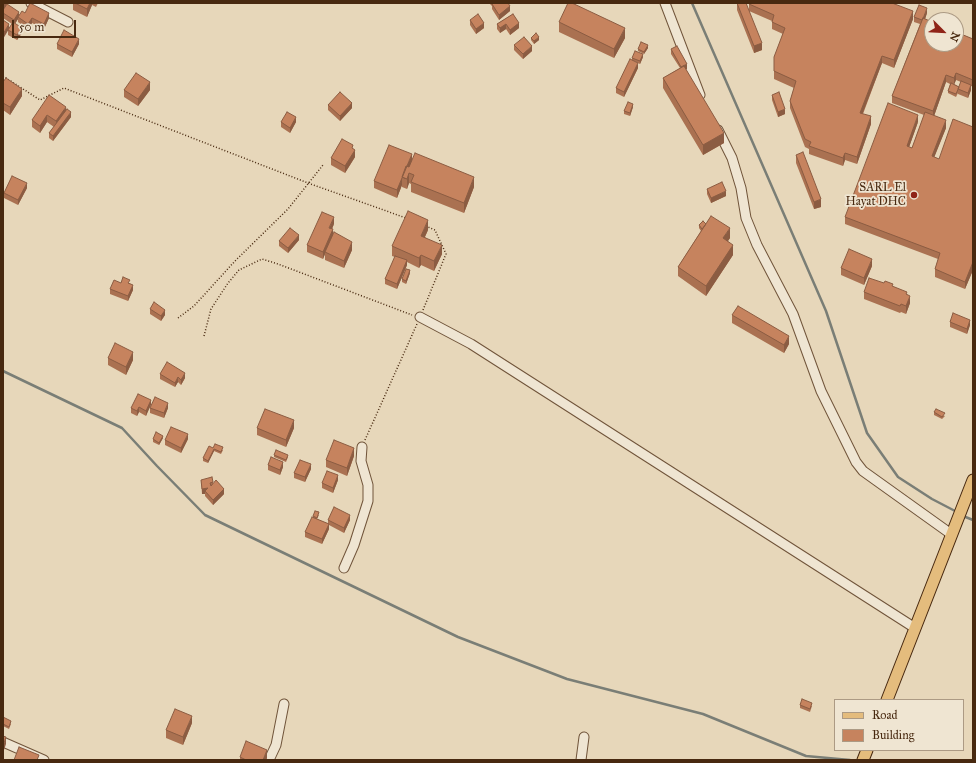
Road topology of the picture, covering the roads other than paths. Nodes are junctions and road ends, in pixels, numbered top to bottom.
1 (30, 3) edge
2 (665, 3) edge
3 (68, 22) dead end
4 (703, 103) edge
5 (714, 123) edge
6 (420, 317) road end
7 (362, 447) road end
8 (973, 480) edge
9 (951, 534) junction
10 (344, 568) dead end
11 (915, 628) junction
12 (887, 699) edge
13 (284, 704) dead end
14 (584, 737) dead end
15 (3, 742) edge
16 (44, 760) edge
17 (270, 760) edge
18 (581, 760) edge

1 - 3 street
2 - 4 street
5 - 9 street
6 - 11 street
7 - 10 street
8 - 9 main road
9 - 11 main road
11 - 12 main road
13 - 17 street
14 - 18 street
15 - 16 street

